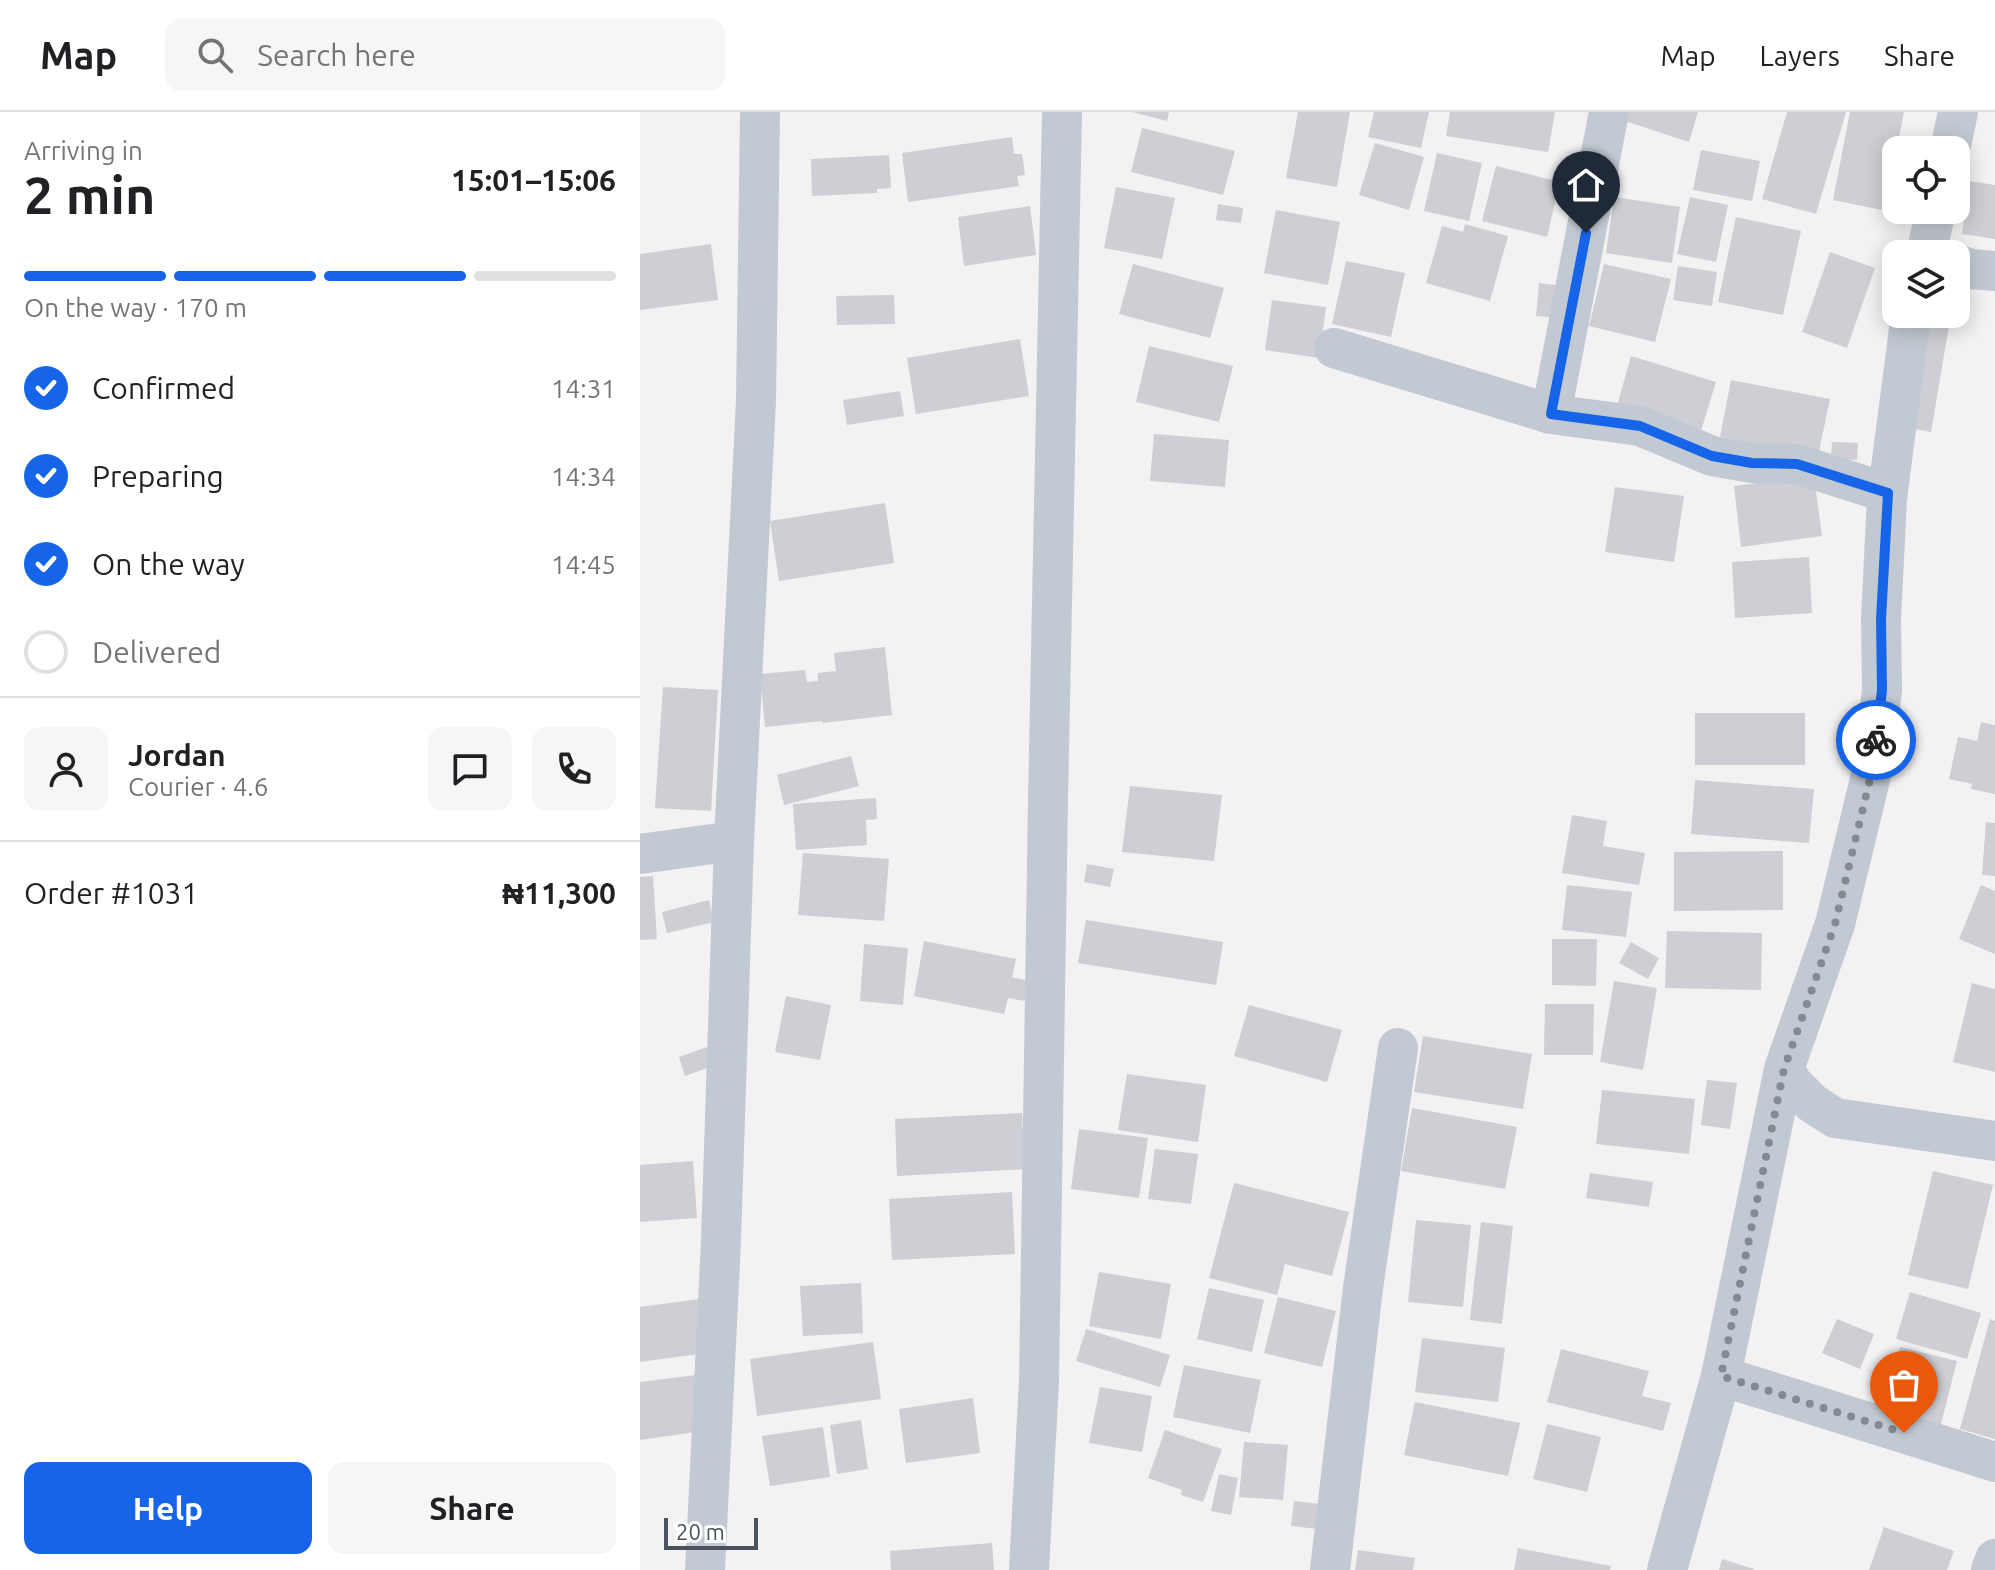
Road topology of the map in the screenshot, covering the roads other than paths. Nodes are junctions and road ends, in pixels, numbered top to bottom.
1 (760, 112) edge
2 (1062, 112) edge
3 (1609, 112) edge
4 (1958, 112) edge
5 (1953, 136) edge
6 (1970, 268) edge
7 (1995, 271) edge
8 (1908, 328) edge
9 (1334, 348) dead end
10 (1551, 414) junction
11 (1888, 493) junction
12 (734, 841) junction
13 (640, 854) edge
14 (1398, 1048) dead end
15 (1784, 1069) junction
16 (1995, 1141) edge
17 (1721, 1376) junction
18 (1995, 1462) edge
19 (1995, 1559) edge
20 (705, 1570) edge
21 (1029, 1570) edge
22 (1330, 1570) edge
23 (1667, 1570) edge
24 (1991, 1570) edge

1 - 12 street
2 - 21 street
3 - 10 street
4 - 5 street
6 - 7 street
8 - 11 street
9 - 10 street
10 - 11 street
11 - 15 street
12 - 13 street
12 - 20 street
14 - 22 street
15 - 16 street
15 - 17 street
17 - 18 street
17 - 23 street
19 - 24 street

